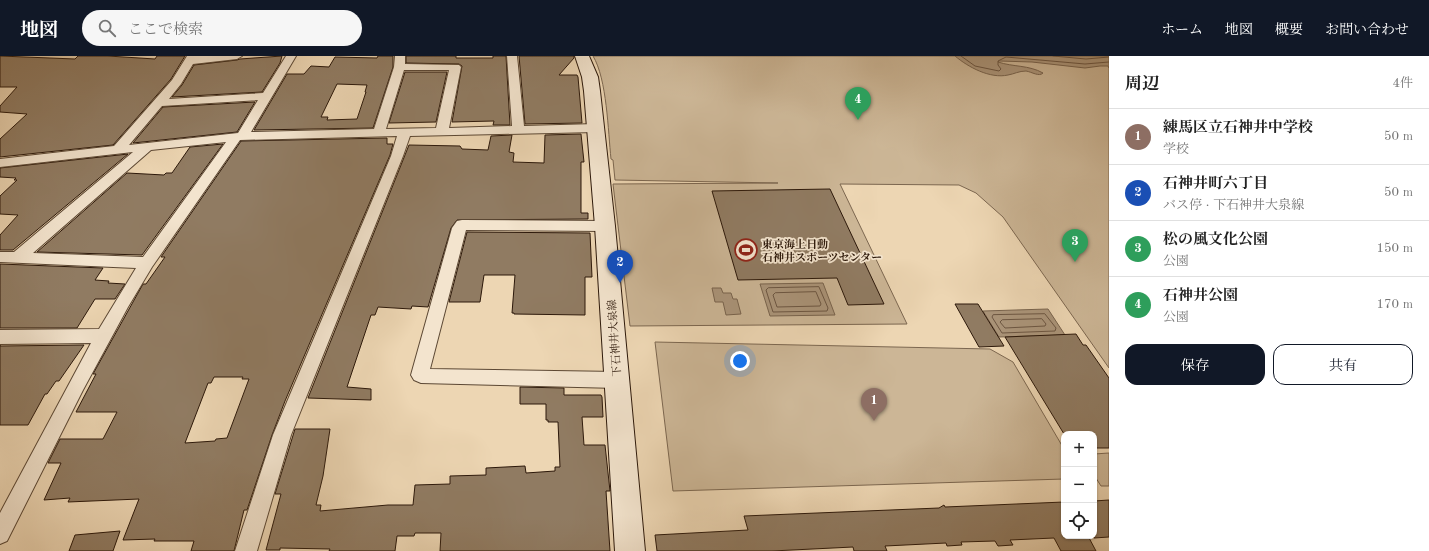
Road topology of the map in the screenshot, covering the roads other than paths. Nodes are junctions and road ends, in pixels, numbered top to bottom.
1 (237, 56) edge
2 (290, 56) edge
3 (512, 56) edge
4 (582, 56) edge
5 (191, 58) edge
6 (400, 62) edge
7 (267, 96) junction
8 (158, 103) junction
9 (596, 128) junction
10 (518, 129) junction
11 (442, 131) junction
12 (405, 132) junction
13 (379, 133) junction
14 (239, 137) junction
15 (146, 148) junction
16 (117, 151) junction
17 (0, 163) edge
18 (605, 226) junction
19 (0, 257) edge
20 (18, 257) junction
21 (148, 263) junction
22 (105, 336) junction
23 (0, 337) edge
24 (617, 380) junction
25 (0, 534) edge
26 (246, 551) edge
27 (630, 551) edge

1 - 5 street
2 - 7 street
3 - 10 street
4 - 9 main road, 下石神井大泉線
5 - 8 street
6 - 11 street
6 - 13 street
7 - 8 street
7 - 14 street
8 - 16 street
9 - 10 street
9 - 18 main road, 下石神井大泉線
10 - 11 street
11 - 12 street
12 - 13 street
12 - 26 street
13 - 14 street
14 - 15 street
14 - 21 street
15 - 16 street
15 - 20 street
16 - 17 street
18 - 24 main road, 下石神井大泉線
18 - 24 street
19 - 20 street
20 - 21 street
21 - 22 street
22 - 23 street
22 - 25 street
24 - 27 main road, 下石神井大泉線

